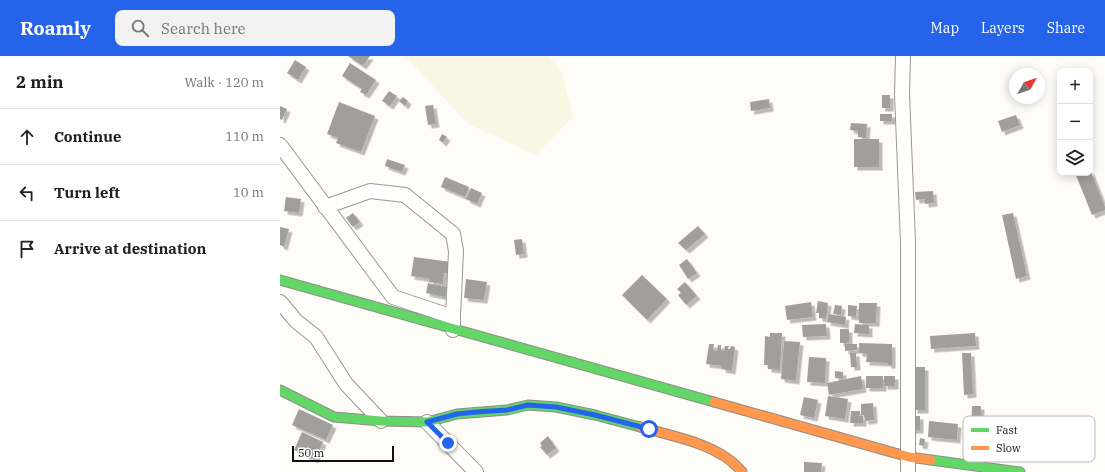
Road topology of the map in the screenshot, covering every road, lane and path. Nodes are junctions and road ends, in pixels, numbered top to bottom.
1 (903, 56) edge
2 (280, 144) edge
3 (325, 207) junction
4 (280, 280) edge
5 (280, 302) edge
6 (453, 323) junction
7 (280, 390) edge
8 (381, 421) junction
9 (427, 422) junction
10 (909, 457) junction
11 (476, 472) edge
12 (742, 472) edge
13 (908, 472) edge
14 (1020, 472) edge

1 - 10 street
2 - 3 street
3 - 6 street
3 - 6 street
4 - 6 street
5 - 8 street
6 - 10 street
7 - 8 street
8 - 9 street
9 - 11 street
9 - 12 street
10 - 13 street
10 - 14 street

